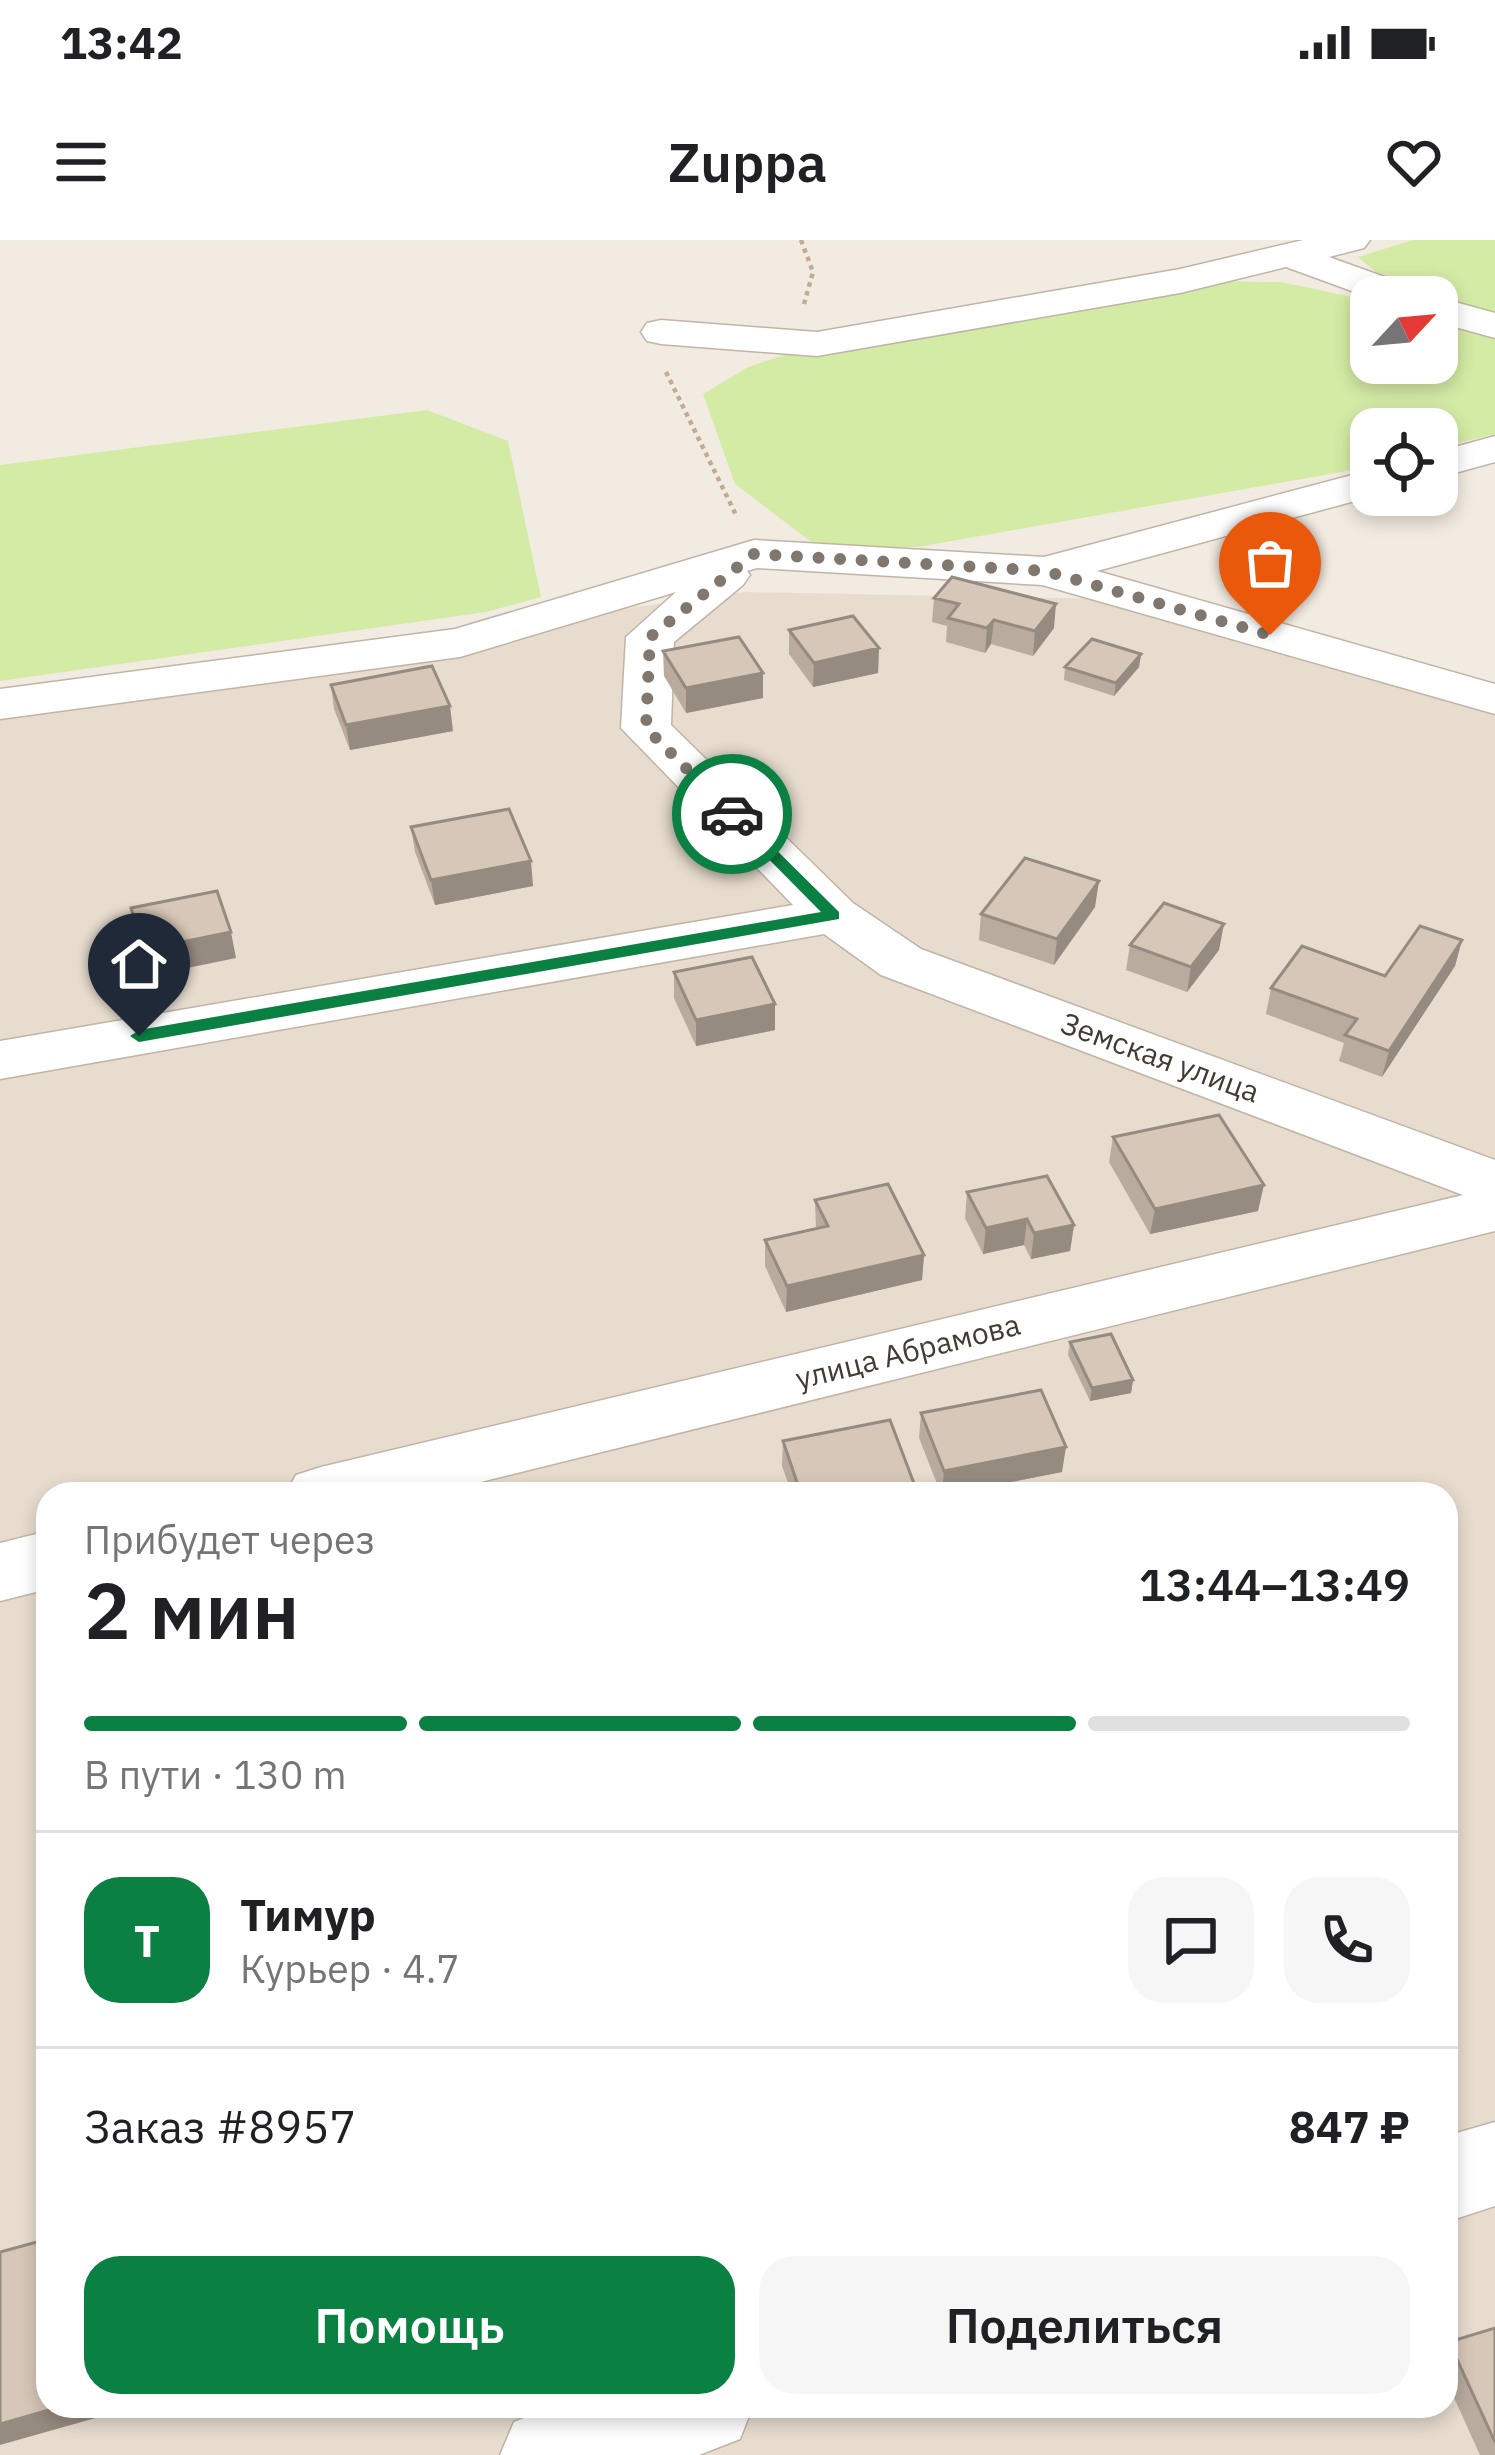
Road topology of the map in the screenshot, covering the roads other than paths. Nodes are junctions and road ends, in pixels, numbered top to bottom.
1 (1351, 240) edge
2 (1294, 256) junction
3 (1350, 277) edge
4 (1458, 315) edge
5 (1495, 326) edge
6 (661, 332) dead end
7 (1495, 449) edge
8 (1458, 459) edge
9 (1350, 489) edge
10 (754, 554) junction
11 (1045, 571) junction
12 (1495, 699) edge
13 (0, 704) edge
14 (834, 915) junction
15 (0, 1060) edge
16 (1495, 1183) edge
17 (1495, 1209) edge
18 (370, 1482) edge
19 (36, 1563) edge
20 (0, 1572) edge
21 (1495, 2164) edge
22 (1458, 2175) edge
23 (668, 2418) edge
24 (547, 2455) edge

1 - 2 street
2 - 3 street
2 - 6 street
4 - 5 street
7 - 8 street
9 - 11 street
10 - 11 street
10 - 13 street
10 - 14 street, Земская улица
11 - 12 street
14 - 15 street
14 - 16 street, Земская улица
17 - 18 street, улица Абрамова
19 - 20 street
21 - 22 street
23 - 24 street

